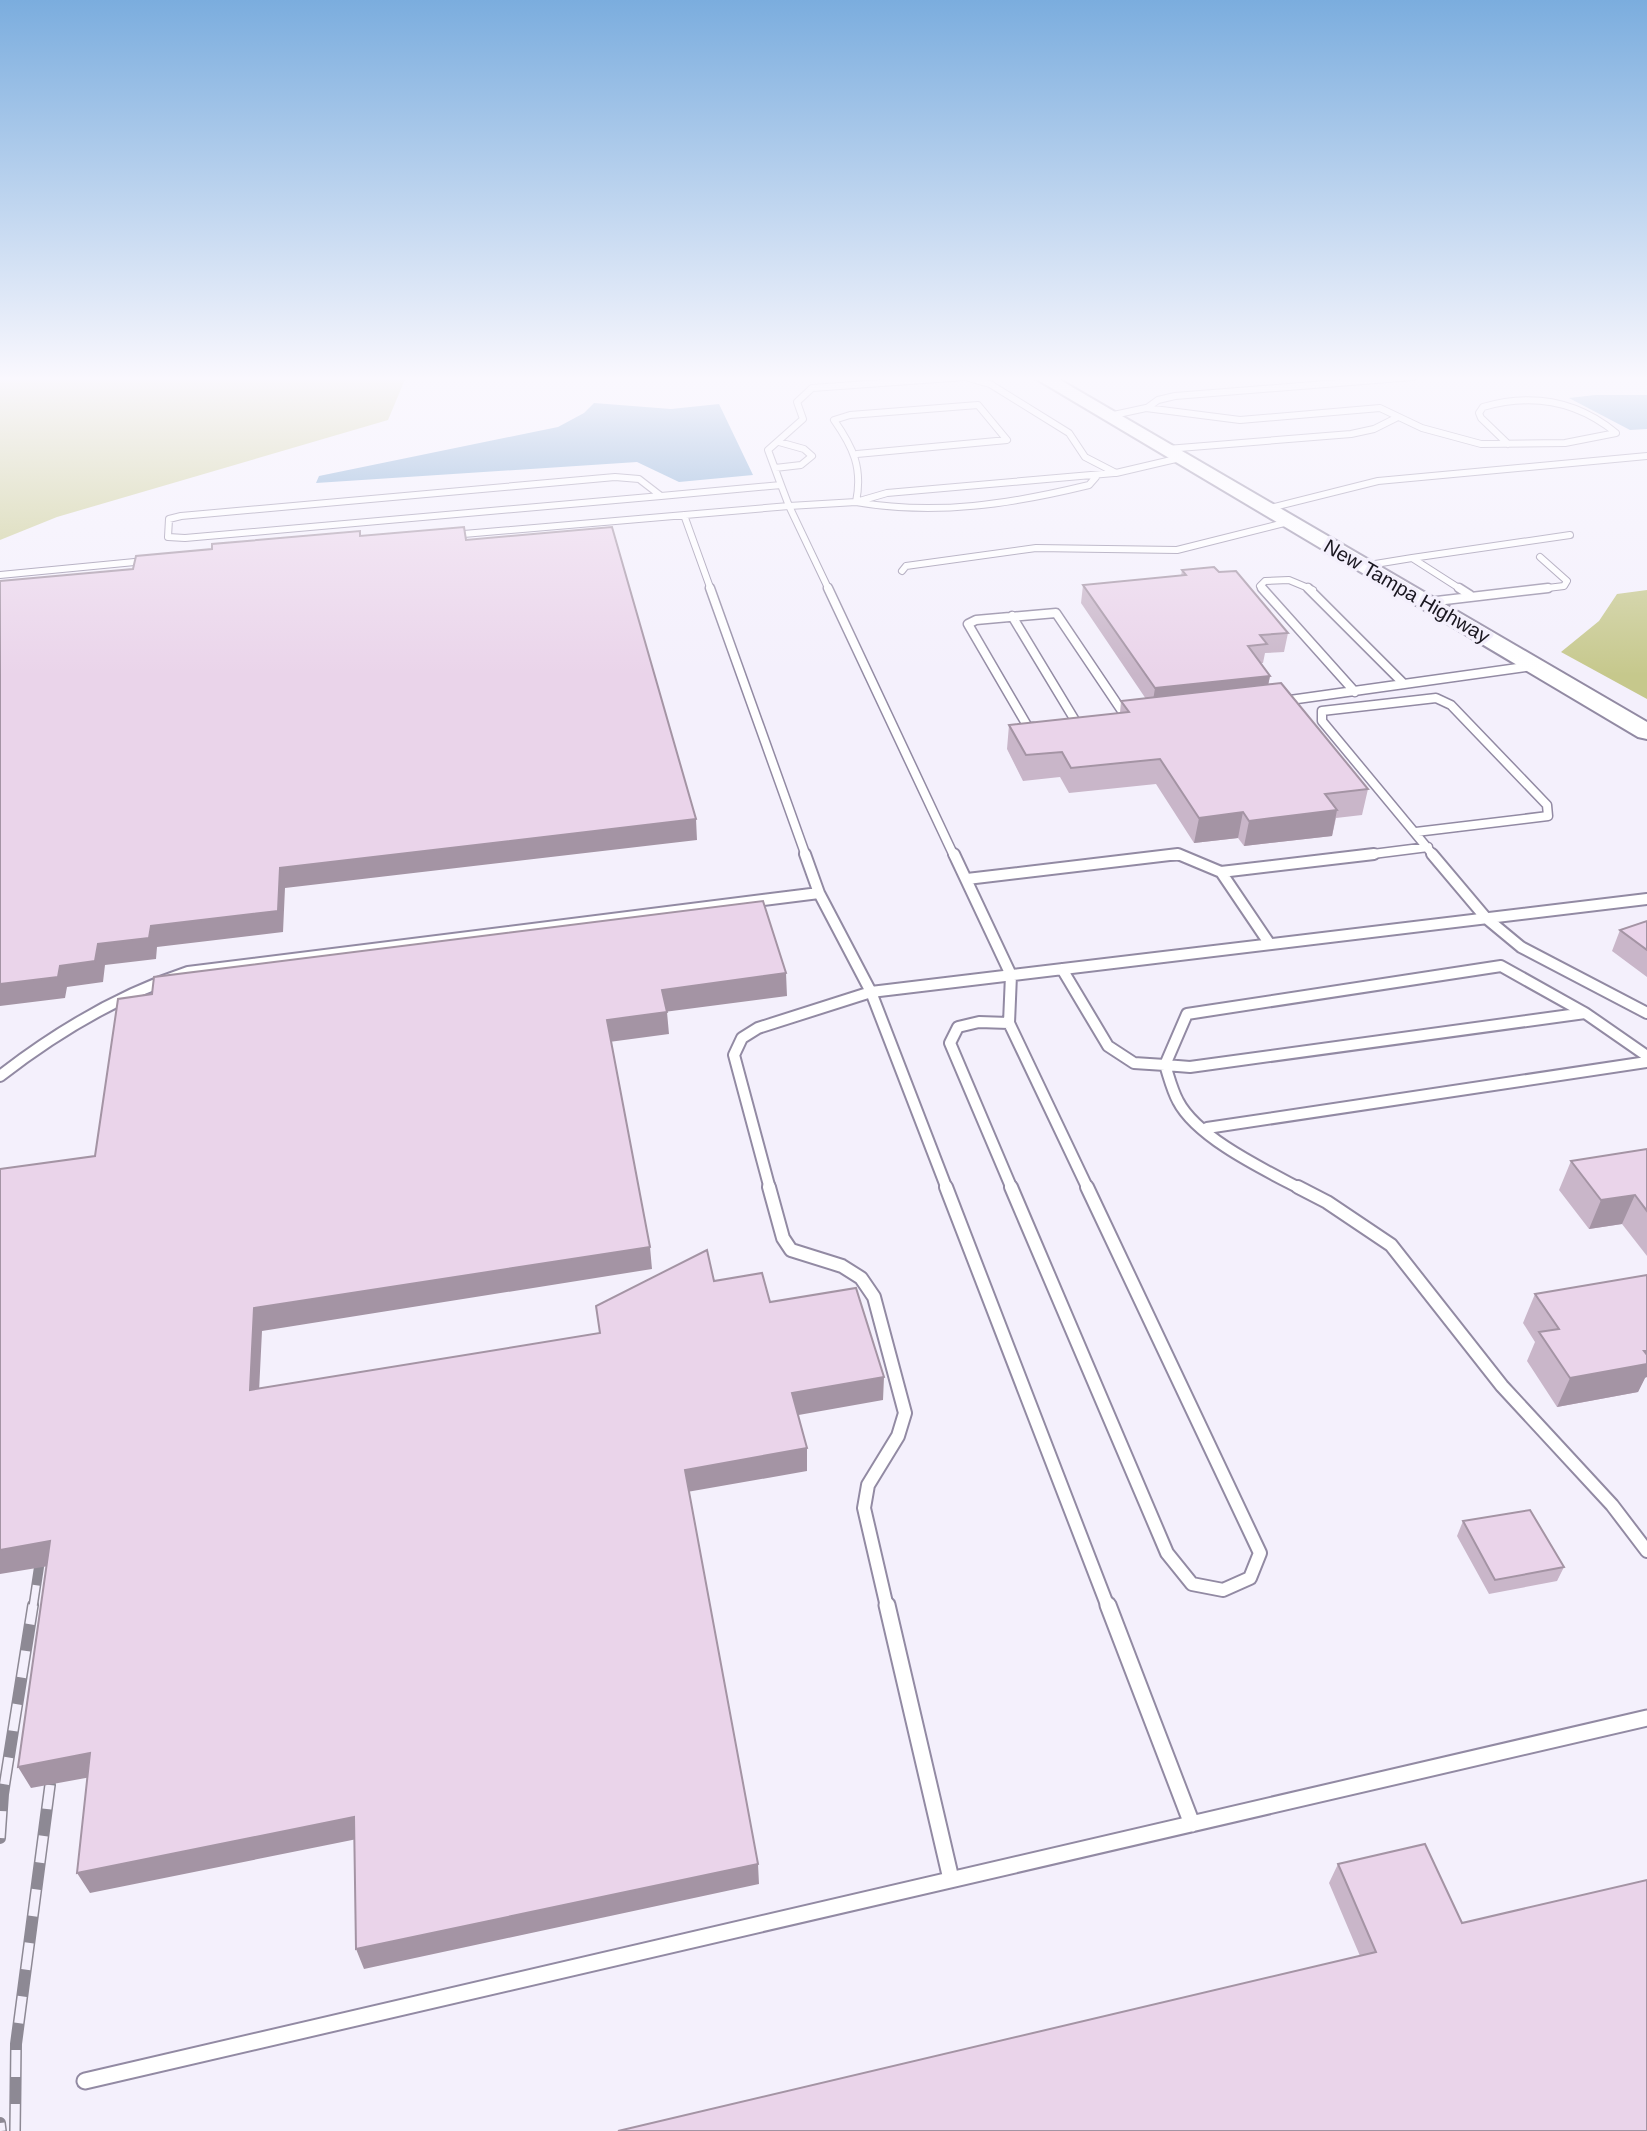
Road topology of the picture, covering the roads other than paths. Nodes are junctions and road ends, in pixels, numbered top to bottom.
1 (778, 476) edge
2 (860, 476) edge
3 (1065, 476) edge
4 (1082, 476) edge
5 (1210, 476) edge
6 (1427, 476) edge
7 (1096, 477) joint
8 (781, 485) junction
9 (662, 496) junction
10 (856, 502) junction
11 (789, 506) junction
12 (1266, 509) junction
13 (684, 515) junction
14 (1288, 522) junction
15 (1570, 535) dead end
16 (441, 536) edge
17 (1540, 557) dead end
18 (1412, 558) junction
19 (155, 560) edge
20 (1363, 566) junction
21 (902, 571) dead end
22 (0, 575) edge
23 (1470, 595) junction
24 (1426, 603) junction
25 (1012, 616) junction
26 (1534, 666) junction
27 (1404, 684) junction
28 (1355, 692) junction
29 (1274, 702) edge
30 (1141, 716) edge
31 (1126, 717) junction
32 (1114, 718) edge
33 (1089, 721) edge
34 (1076, 722) junction
35 (1064, 724) edge
36 (1040, 726) edge
37 (1647, 732) edge
38 (1416, 832) junction
39 (1428, 847) junction
40 (1221, 872) junction
41 (967, 879) junction
42 (819, 893) junction
43 (1647, 899) edge
44 (1486, 918) junction
45 (1269, 943) junction
46 (1062, 969) junction
47 (1011, 975) junction
48 (871, 992) junction
49 (1585, 1013) junction
50 (1647, 1013) edge
51 (1009, 1023) junction
52 (1647, 1059) edge
53 (1165, 1065) junction
54 (0, 1076) edge
55 (1207, 1128) junction
56 (1647, 1551) edge
57 (1647, 1718) edge
58 (1192, 1824) junction
59 (951, 1879) junction
60 (85, 2081) dead end

1 - 8 lane
2 - 10 lane
3 - 10 lane
4 - 7 lane
5 - 12 main road, New Tampa Highway
6 - 12 lane
7 - 10 lane
8 - 9 lane
8 - 11 lane
9 - 9 lane
10 - 11 lane
11 - 13 lane
11 - 41 lane
12 - 14 main road, New Tampa Highway
13 - 16 lane
13 - 42 lane
14 - 20 main road, New Tampa Highway
14 - 21 lane
15 - 18 lane
17 - 23 lane
18 - 20 lane
18 - 23 lane
19 - 22 lane
20 - 24 main road, New Tampa Highway
23 - 24 lane
24 - 26 main road, New Tampa Highway
25 - 31 lane
25 - 34 lane
25 - 36 lane
26 - 27 lane
26 - 37 main road, New Tampa Highway
27 - 28 lane
27 - 28 lane
28 - 29 lane
30 - 31 lane
31 - 32 lane
33 - 34 lane
34 - 35 lane
38 - 38 lane
38 - 39 lane
39 - 40 lane
39 - 44 lane
40 - 41 lane
40 - 45 lane
41 - 47 lane
42 - 48 lane
42 - 54 lane
43 - 44 lane
44 - 45 lane
44 - 50 lane
45 - 46 lane
46 - 47 lane
46 - 53 lane
47 - 48 lane
47 - 51 lane
48 - 58 lane
48 - 59 lane
49 - 52 lane
49 - 53 lane
49 - 53 lane
51 - 51 lane
52 - 55 lane
53 - 55 lane
55 - 56 lane
57 - 58 lane
58 - 59 lane
59 - 60 lane

